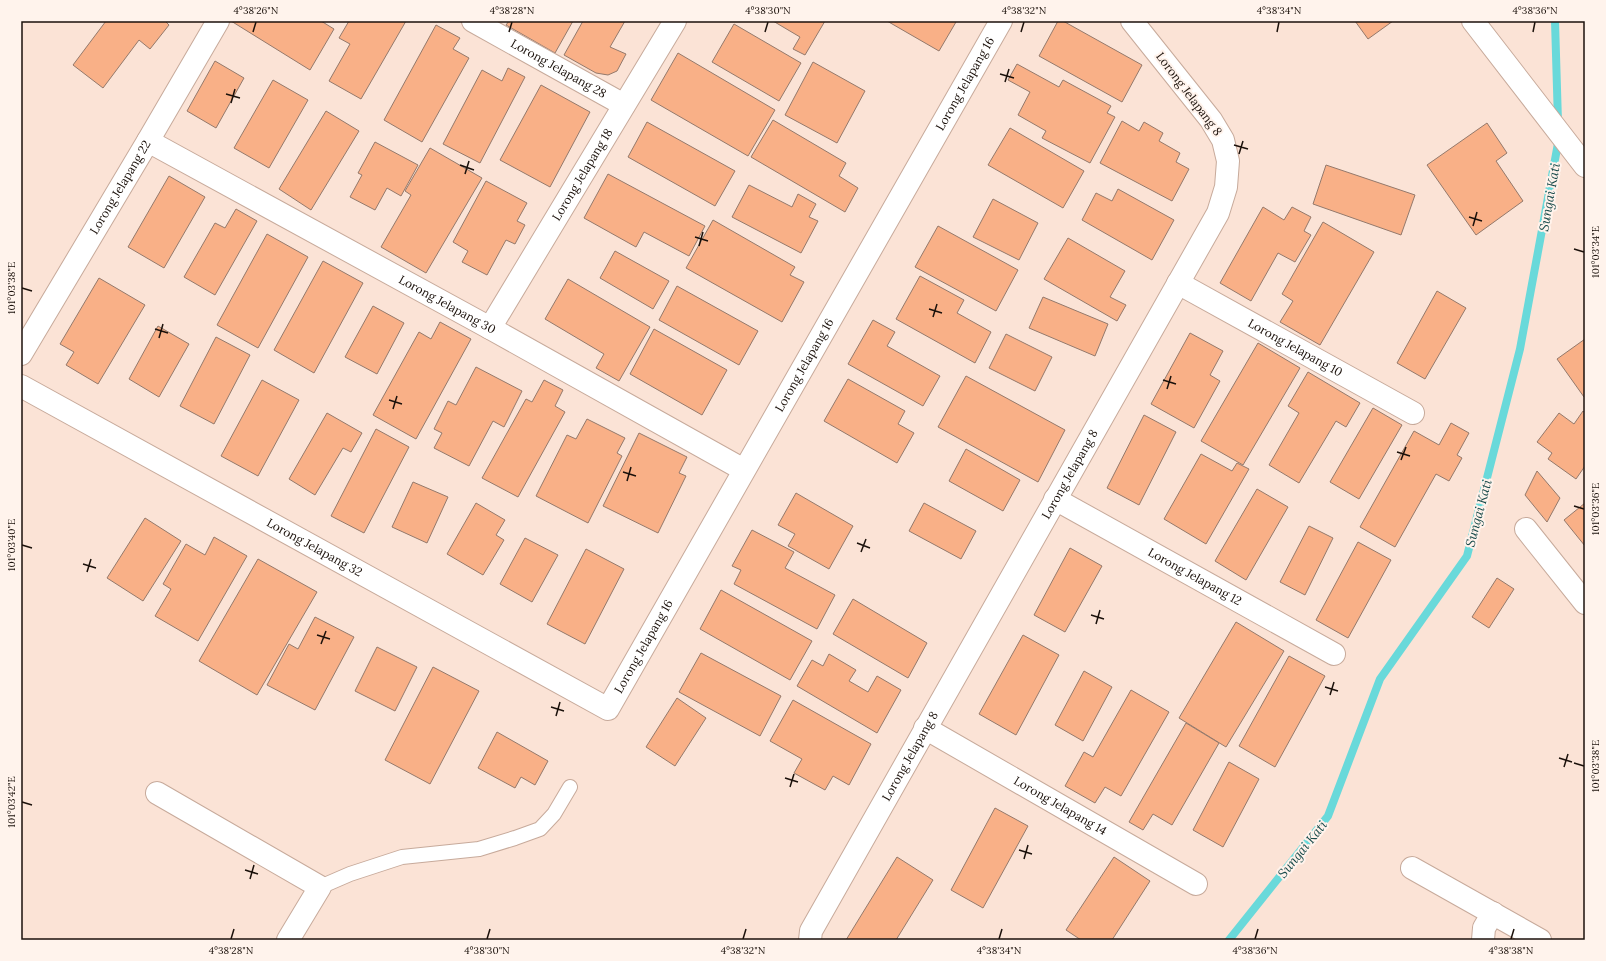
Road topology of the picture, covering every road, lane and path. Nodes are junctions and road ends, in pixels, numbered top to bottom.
1 (218, 21) edge
2 (473, 21) edge
3 (675, 21) edge
4 (1001, 21) edge
5 (1132, 21) edge
6 (1473, 21) edge
7 (624, 105) junction
8 (148, 141) junction
9 (1583, 163) edge
10 (1178, 283) junction
11 (490, 328) junction
12 (21, 354) edge
13 (21, 386) edge
14 (1413, 413) dead end
15 (744, 470) junction
16 (1055, 499) junction
17 (1526, 528) dead end
18 (1585, 603) edge
19 (1334, 654) dead end
20 (608, 709) joint
21 (925, 728) junction
22 (570, 787) dead end
23 (157, 793) dead end
24 (1412, 868) dead end
25 (1196, 884) dead end
26 (320, 887) junction
27 (1493, 913) junction
28 (810, 935) edge
29 (288, 940) edge
30 (1483, 940) edge
31 (1540, 940) edge

1 - 8 street, Lorong Jelapang 22
2 - 7 street, Lorong Jelapang 28
3 - 7 street, Lorong Jelapang 18
4 - 15 street, Lorong Jelapang 16
5 - 10 street, Lorong Jelapang 8
6 - 9 street
7 - 11 street, Lorong Jelapang 18
8 - 11 street, Lorong Jelapang 30
8 - 12 street, Lorong Jelapang 22
10 - 14 street, Lorong Jelapang 10
10 - 16 street, Lorong Jelapang 8
11 - 15 street, Lorong Jelapang 30
13 - 20 street, Lorong Jelapang 32
15 - 20 street, Lorong Jelapang 16
16 - 19 street, Lorong Jelapang 12
16 - 21 street, Lorong Jelapang 8
17 - 18 street
21 - 25 street, Lorong Jelapang 14
21 - 28 street, Lorong Jelapang 8
22 - 26 lane
23 - 26 street
24 - 27 street
26 - 29 street
27 - 30 street
27 - 31 street

